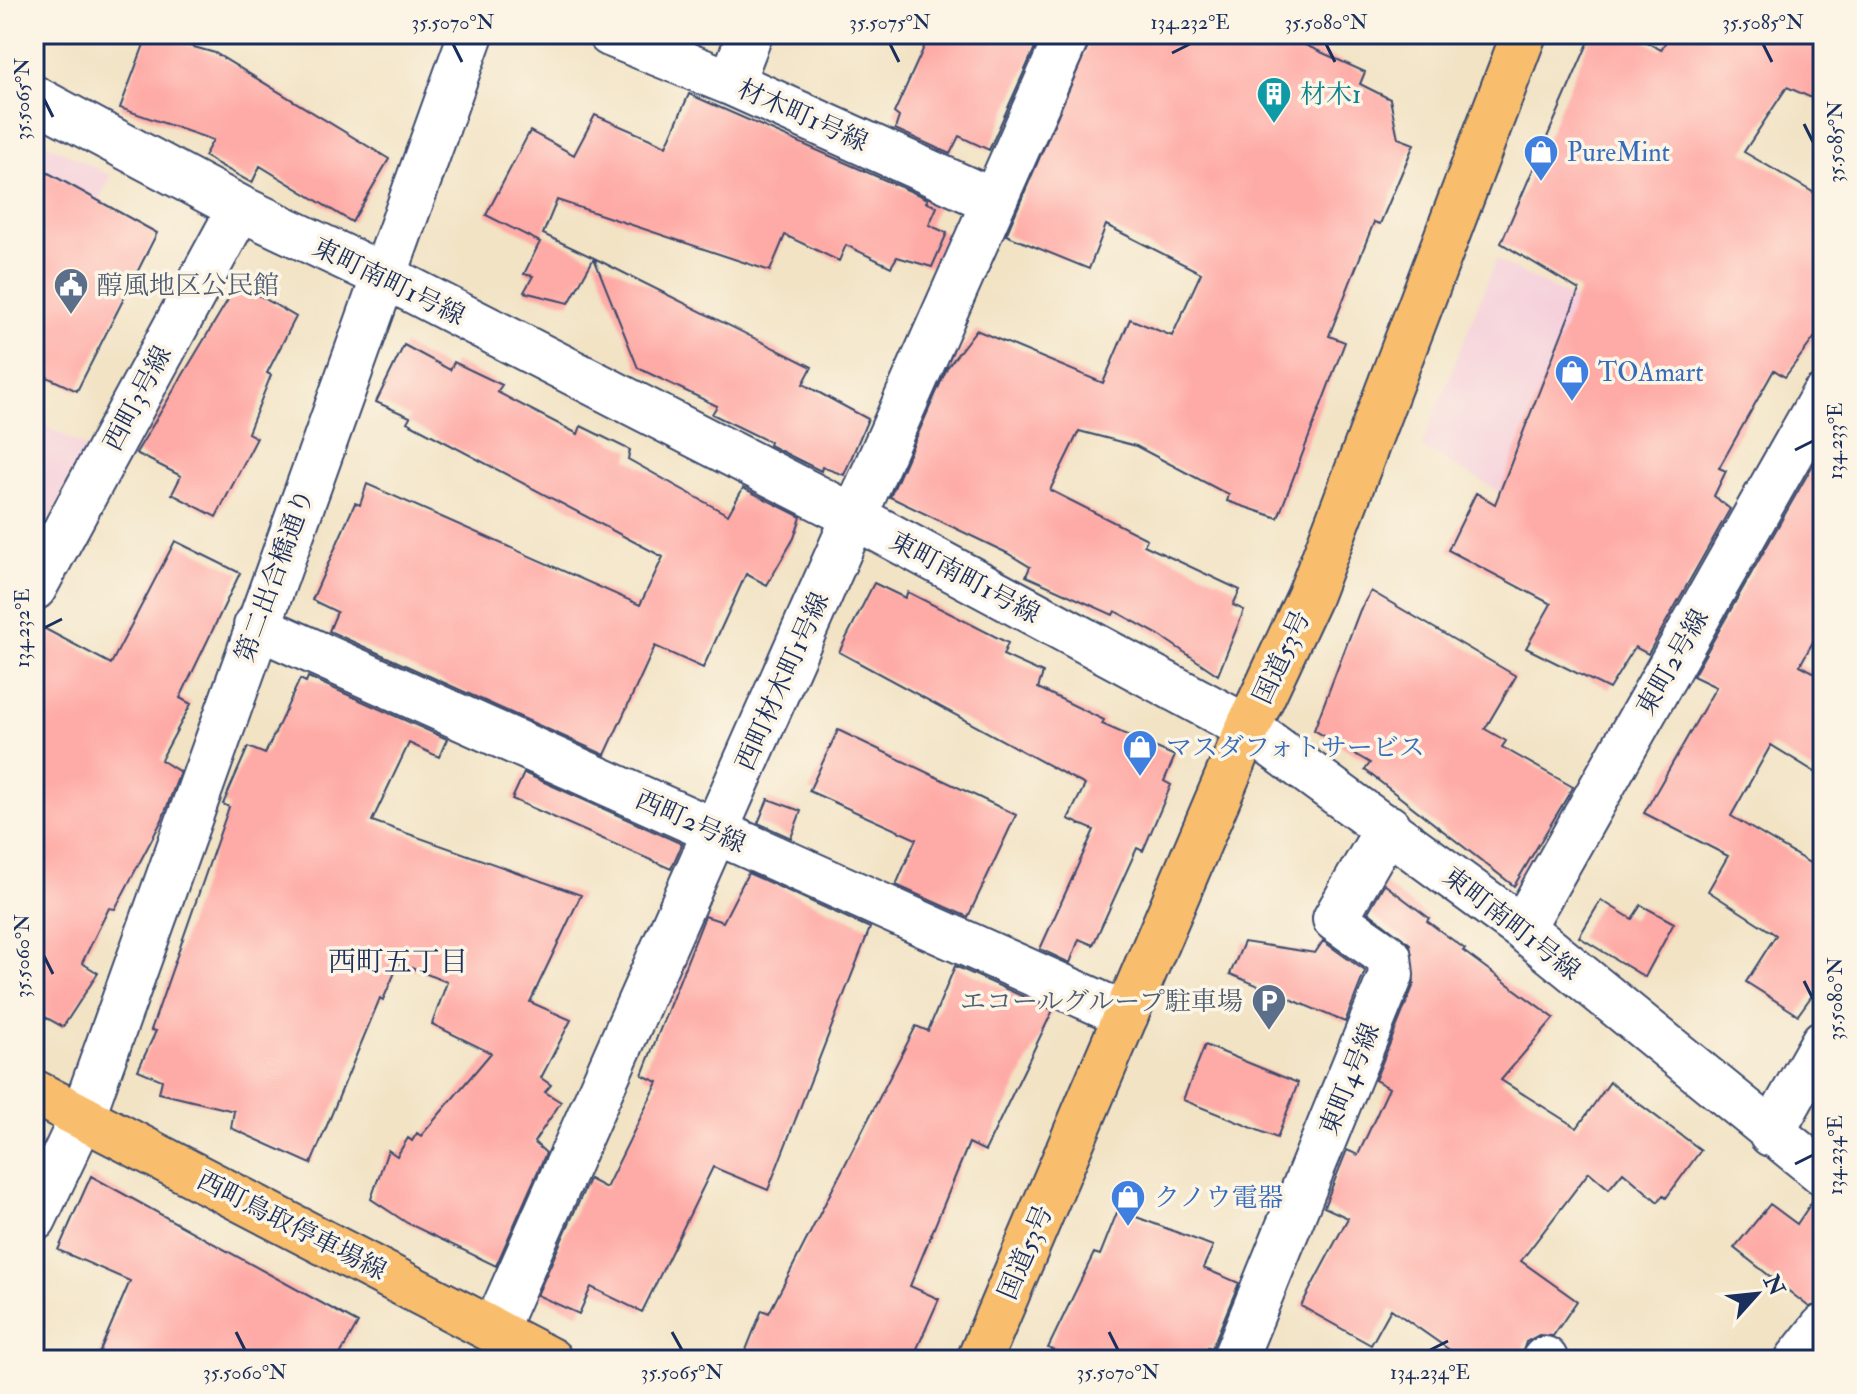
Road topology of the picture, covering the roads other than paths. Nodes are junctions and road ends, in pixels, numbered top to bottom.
1 (471, 34) edge
2 (610, 34) edge
3 (750, 34) edge
4 (1068, 34) edge
5 (1524, 34) edge
6 (731, 83) junction
7 (34, 98) edge
8 (993, 201) junction
9 (240, 208) junction
10 (386, 277) junction
11 (1823, 396) edge
12 (855, 517) junction
13 (34, 588) edge
14 (256, 626) junction
15 (1248, 728) junction
16 (1388, 827) junction
17 (715, 831) junction
18 (1522, 928) junction
19 (1126, 1015) junction
20 (1823, 1042) edge
21 (34, 1092) edge
22 (82, 1118) junction
23 (1771, 1134) junction
24 (1823, 1173) edge
25 (34, 1219) edge
26 (1823, 1327) edge
27 (495, 1329) junction
28 (538, 1357) edge
29 (979, 1360) edge
30 (1234, 1360) edge
31 (1797, 1360) edge

1 - 10 street, 第二出合橋通り
2 - 6 street, 材木町1号線
3 - 6 street
4 - 8 street, 西町材木町1号線
5 - 15 main road, 国道53号
6 - 8 street, 材木町1号線
7 - 9 street, 東町南町1号線
8 - 12 street, 西町材木町1号線
9 - 10 street, 東町南町1号線
9 - 13 street, 西町3号線
10 - 12 street, 東町南町1号線
10 - 14 street, 第二出合橋通り
11 - 18 street, 東町2号線
12 - 15 street, 東町南町1号線
12 - 17 street, 西町材木町1号線
14 - 17 street, 西町2号線
14 - 22 street, 第二出合橋通り
15 - 16 street, 東町南町1号線
15 - 19 main road, 国道53号
16 - 18 street, 東町南町1号線
16 - 30 street, 東町4号線
17 - 19 street, 西町2号線
17 - 27 street, 西町材木町1号線
18 - 23 street, 東町南町1号線
19 - 29 main road, 国道53号
20 - 23 street
21 - 22 main road, 西町鳥取停車場線
22 - 25 street, 第二出合橋通り
22 - 27 main road, 西町鳥取停車場線
23 - 24 street, 東町南町1号線
26 - 31 street
27 - 28 main road, 西町鳥取停車場線

